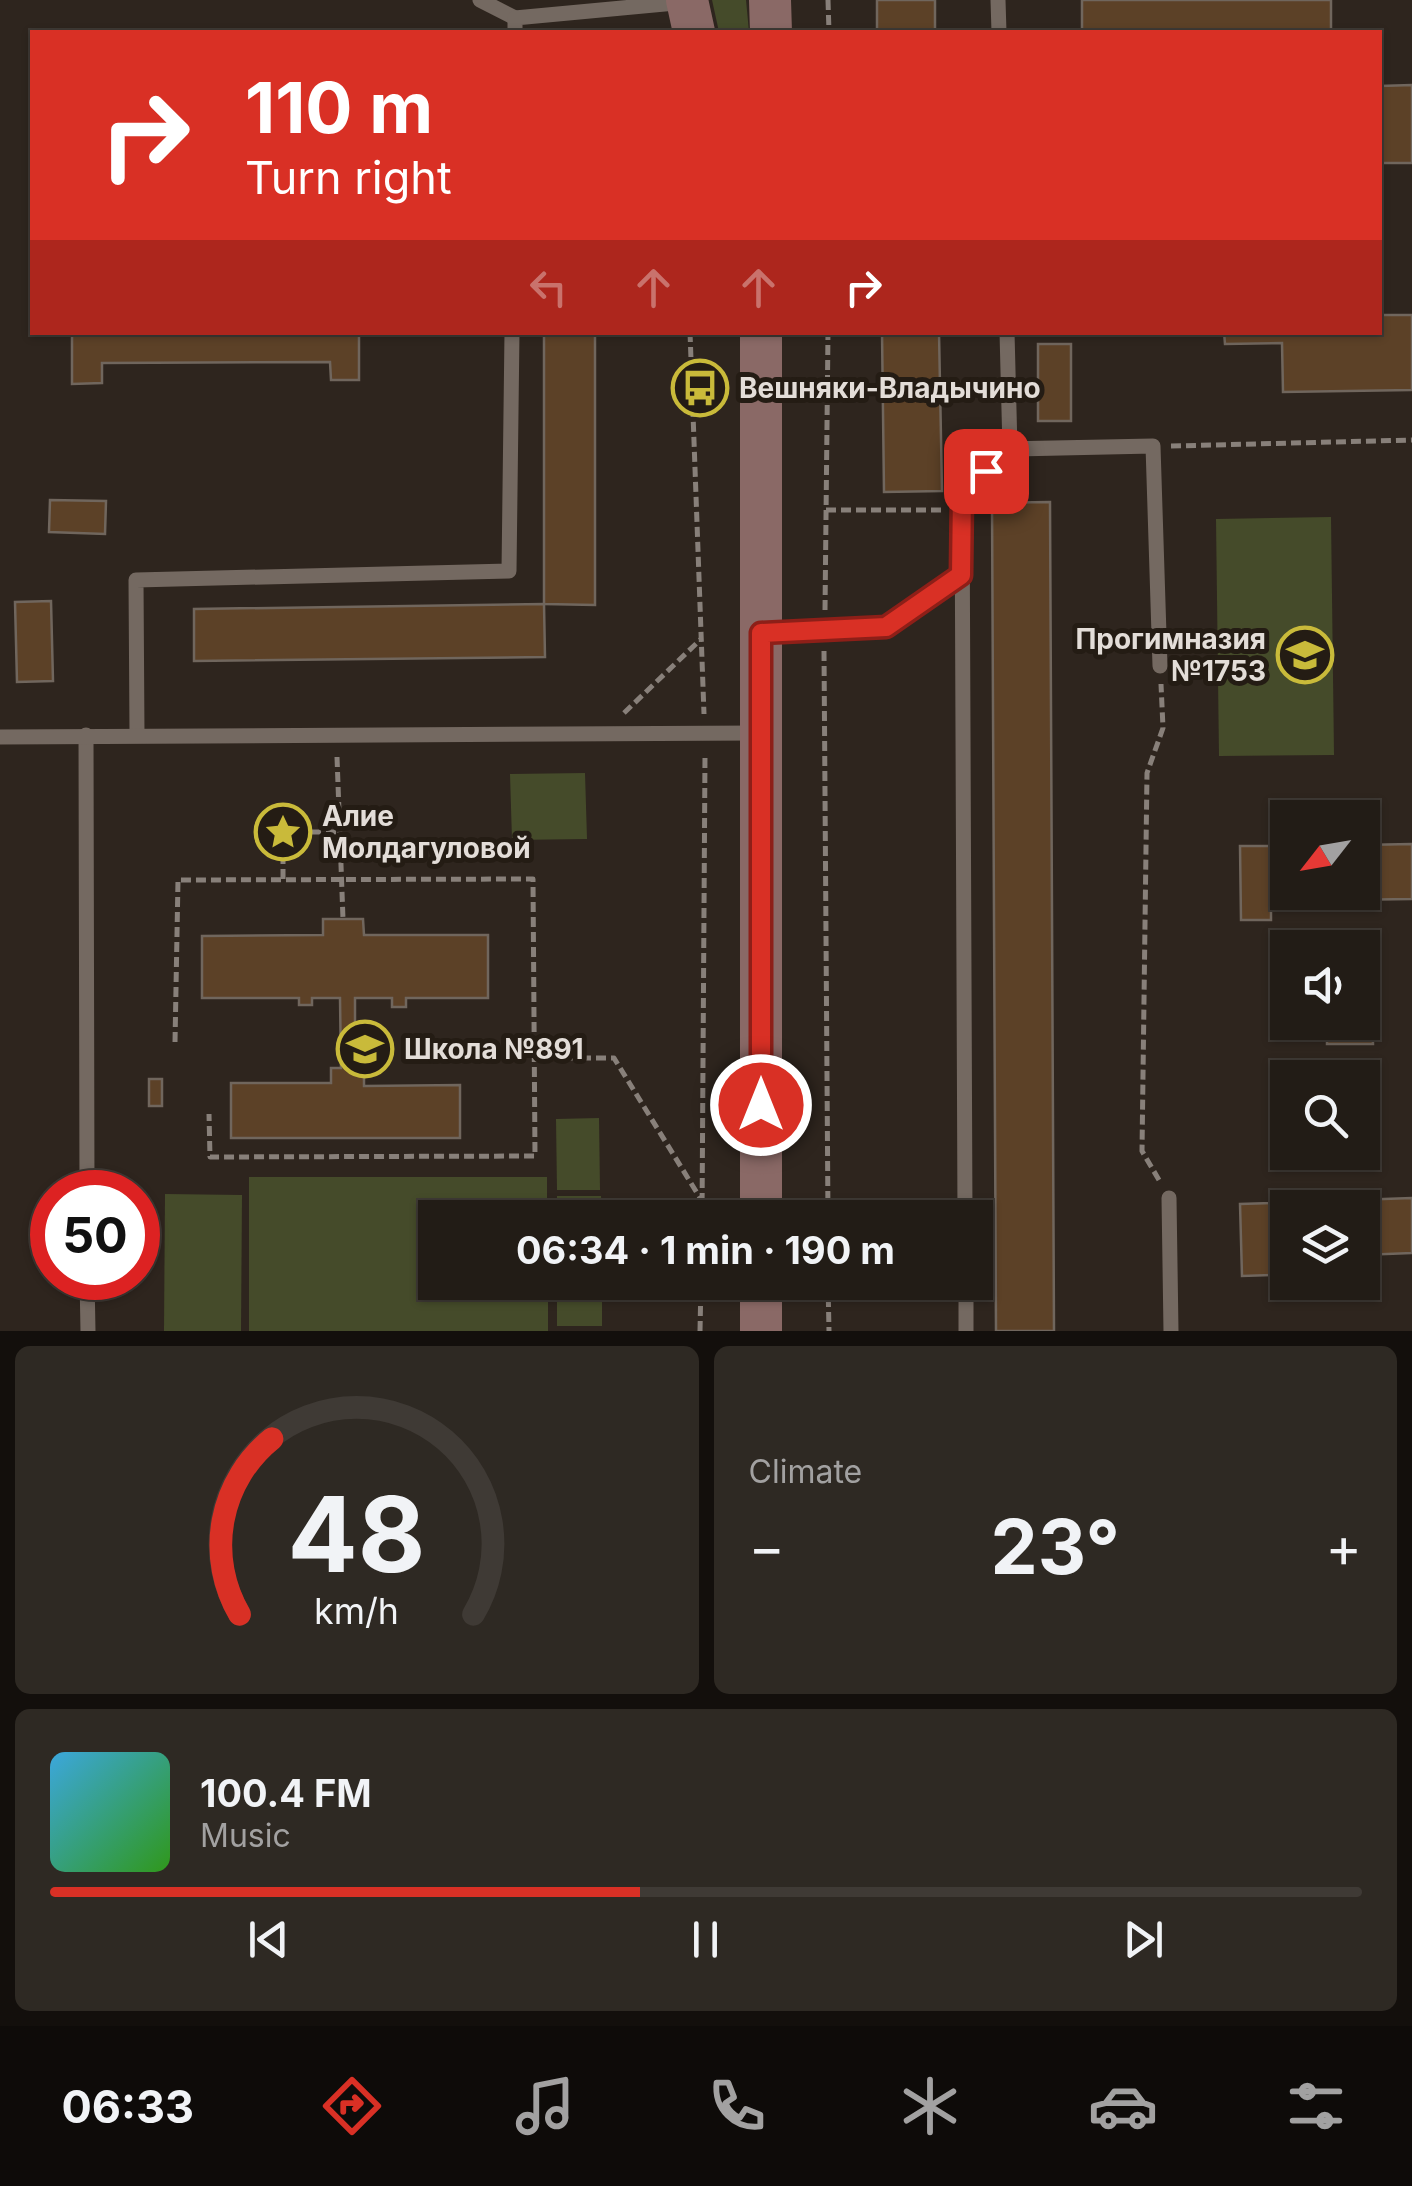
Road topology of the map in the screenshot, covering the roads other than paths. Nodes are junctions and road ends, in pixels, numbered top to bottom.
1 (480, 0) edge
2 (770, 0) edge
3 (998, 0) edge
4 (689, 11) edge
5 (515, 25) edge
6 (771, 30) edge
7 (998, 30) edge
8 (512, 335) edge
9 (1007, 335) edge
10 (757, 342) edge
11 (1010, 449) junction
12 (961, 575) junction
13 (761, 633) junction
14 (1160, 666) road end
15 (762, 733) junction
16 (138, 735) junction
17 (0, 736) edge
18 (86, 736) junction
19 (87, 1170) edge
20 (1169, 1198) road end
21 (761, 1200) edge
22 (965, 1200) edge
23 (88, 1300) edge
24 (761, 1300) edge
25 (966, 1300) edge
26 (88, 1331) edge
27 (762, 1331) edge
28 (966, 1331) edge
29 (1170, 1331) edge

1 - 5 lane
2 - 6 main road
3 - 7 lane
4 - 5 lane
8 - 16 lane
9 - 11 lane
10 - 13 main road
11 - 12 lane
11 - 14 lane
12 - 13 lane
12 - 22 lane
13 - 15 main road
15 - 16 lane
15 - 21 main road
16 - 18 lane
17 - 18 lane
18 - 19 lane
20 - 29 lane
23 - 26 lane
24 - 27 main road
25 - 28 lane

